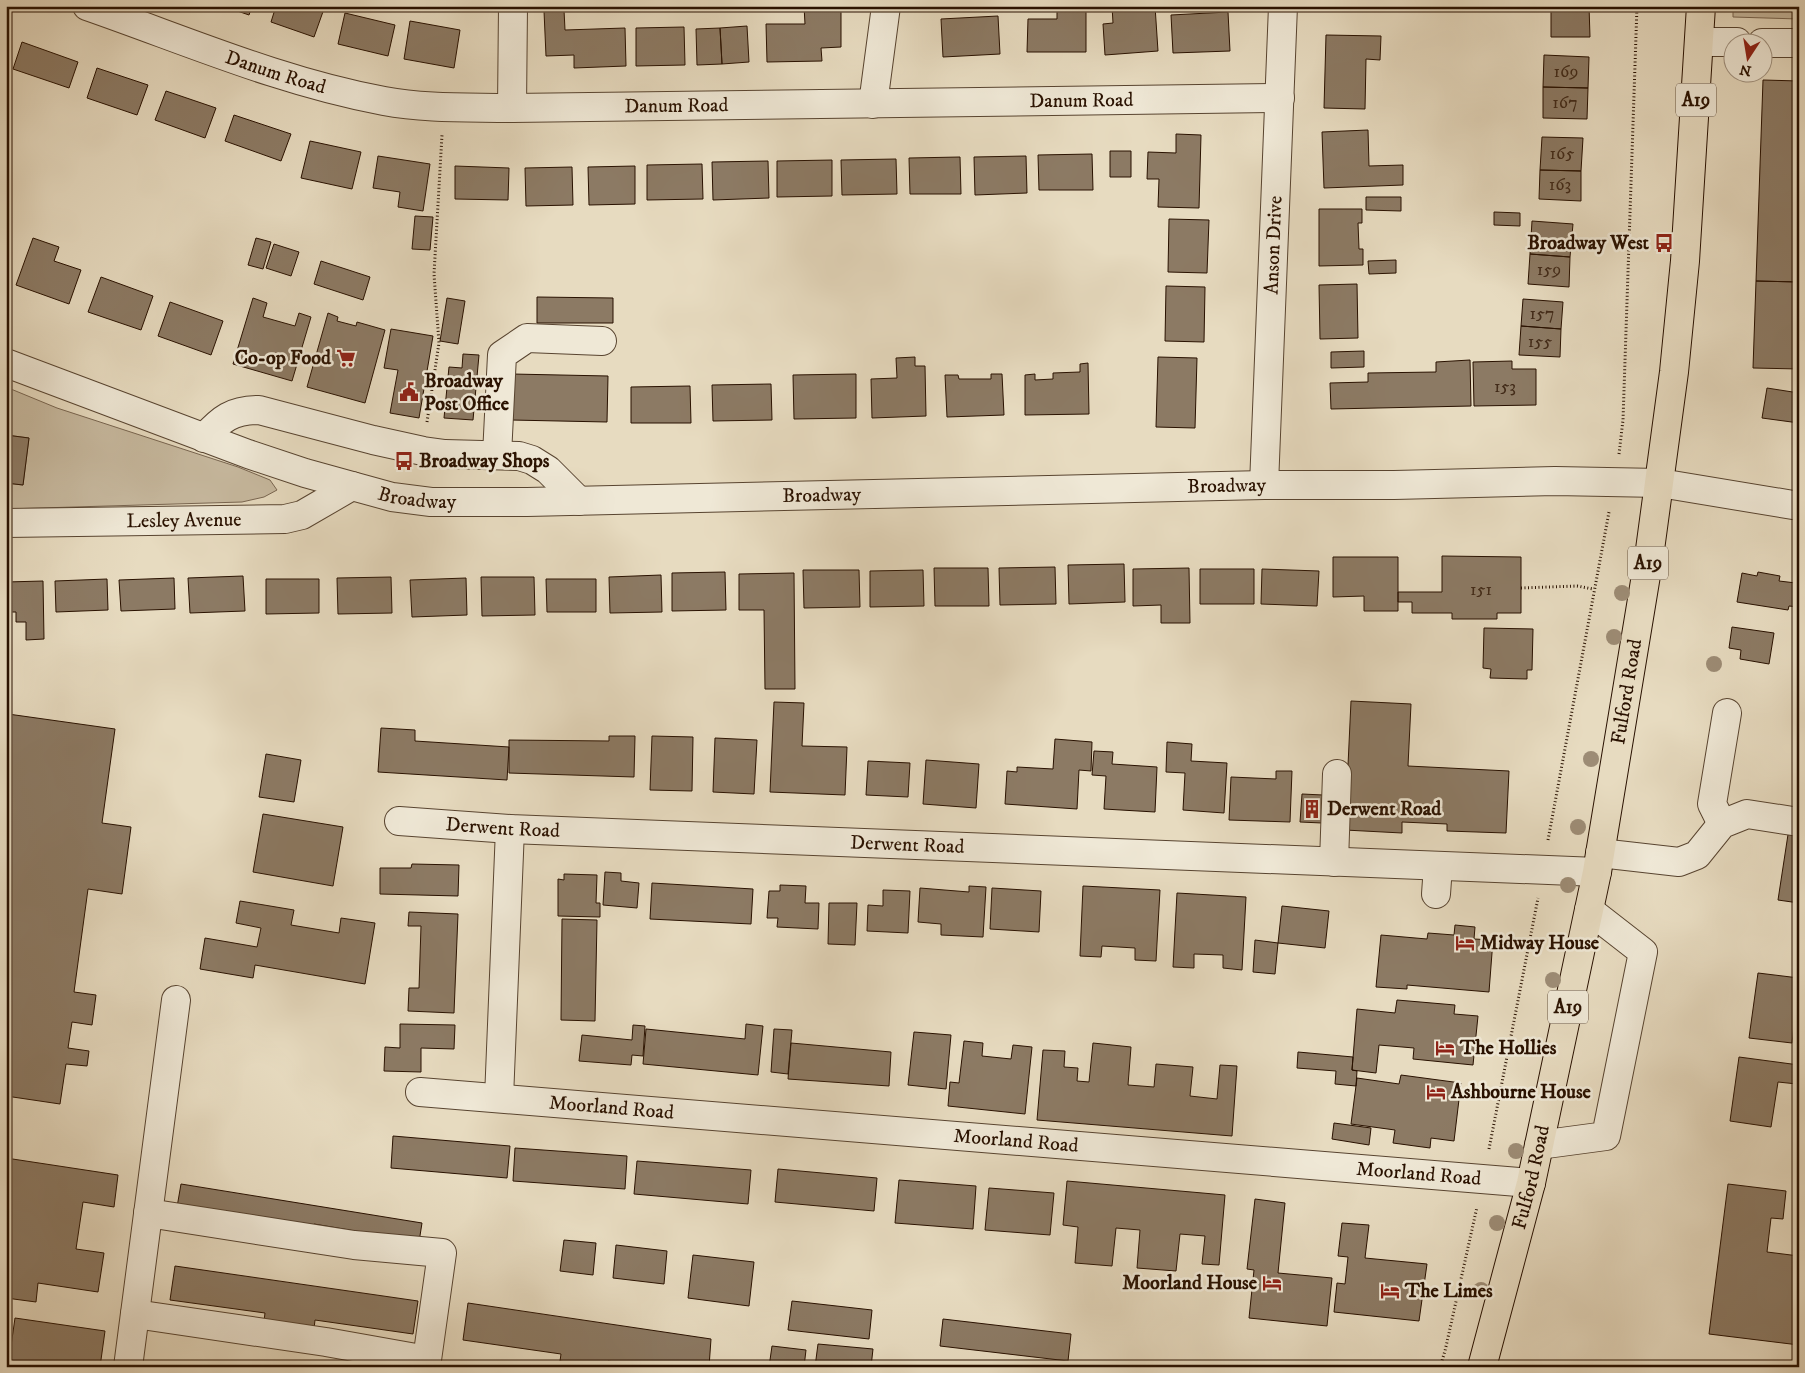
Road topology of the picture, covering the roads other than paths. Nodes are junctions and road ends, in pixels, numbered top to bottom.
1 (87, 6) edge
2 (513, 6) edge
3 (886, 6) edge
4 (1284, 6) edge
5 (1701, 6) edge
6 (140, 15) edge
7 (1700, 42) junction
8 (1722, 42) edge
9 (1772, 43) edge
10 (1799, 43) edge
11 (1280, 98) junction
12 (873, 104) junction
13 (512, 108) junction
14 (602, 341) dead end
15 (6, 363) edge
16 (204, 438) junction
17 (497, 455) junction
18 (1660, 483) junction
19 (1264, 485) junction
20 (352, 486) junction
21 (579, 501) junction
22 (1799, 506) edge
23 (6, 523) edge
24 (1727, 713) dead end
25 (1337, 774) dead end
26 (399, 820) dead end
27 (1799, 822) edge
28 (1722, 824) junction
29 (510, 829) junction
30 (1334, 862) junction
31 (1598, 863) junction
32 (1438, 866) junction
33 (1436, 894) dead end
34 (1588, 910) junction
35 (176, 1000) dead end
36 (420, 1092) dead end
37 (499, 1098) junction
38 (1539, 1145) junction
39 (1531, 1183) junction
40 (148, 1213) junction
41 (135, 1314) junction
42 (427, 1363) edge
43 (128, 1367) edge
44 (1482, 1367) edge

1 - 6 street, Danum Road
2 - 13 street
3 - 12 street
4 - 11 street, Anson Drive
5 - 7 main road, Fulford Road / A19
6 - 13 street, Danum Road
7 - 8 street
7 - 18 main road, Fulford Road / A19
9 - 10 street
11 - 12 street, Danum Road
11 - 19 street, Anson Drive
12 - 13 street, Danum Road
14 - 17 street
15 - 16 street, Broadway
16 - 17 street
16 - 20 street, Broadway
17 - 21 street
18 - 19 street, Broadway
18 - 22 street
18 - 31 main road, Fulford Road / A19
19 - 21 street, Broadway
20 - 21 street, Broadway
20 - 23 street, Lesley Avenue
24 - 28 street
25 - 30 street
26 - 29 street, Derwent Road
27 - 28 street
28 - 31 street, Derwent Road
29 - 30 street, Derwent Road
29 - 37 street
30 - 32 street, Derwent Road
31 - 32 street, Derwent Road
31 - 34 main road, Fulford Road / A19
32 - 33 street
34 - 38 main road, Fulford Road / A19
34 - 38 street
35 - 40 street
36 - 37 street, Moorland Road
37 - 39 street, Moorland Road
38 - 39 main road, Fulford Road / A19
39 - 44 main road, Fulford Road / A19
40 - 41 street
40 - 42 street
41 - 42 street
41 - 43 street

